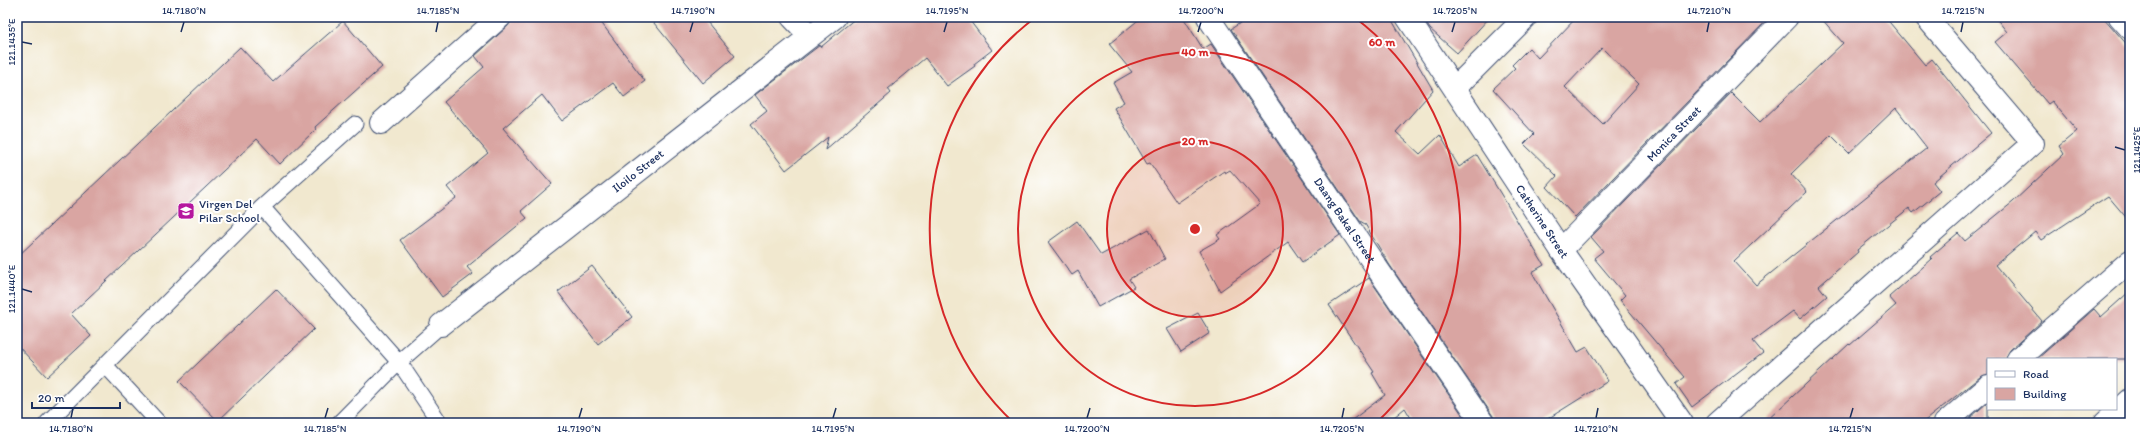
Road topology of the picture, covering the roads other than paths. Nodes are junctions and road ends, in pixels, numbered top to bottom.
1 (500, 17) edge
2 (792, 17) edge
3 (835, 17) edge
4 (1208, 17) edge
5 (1407, 17) edge
6 (1526, 17) edge
7 (1788, 17) edge
8 (1926, 17) edge
9 (2120, 17) edge
10 (2130, 28) edge
11 (809, 35) junction
12 (1455, 88) junction
13 (381, 123) dead end
14 (355, 124) dead end
15 (262, 207) junction
16 (1561, 250) junction
17 (2130, 261) edge
18 (441, 324) joint
19 (2019, 358) edge
20 (399, 362) junction
21 (105, 365) junction
22 (1987, 387) edge
23 (2130, 400) edge
24 (47, 423) edge
25 (159, 423) edge
26 (339, 423) edge
27 (440, 423) edge
28 (1483, 423) edge
29 (1682, 423) edge
30 (1717, 423) edge
31 (1945, 423) edge
32 (2105, 423) edge

1 - 13 street
2 - 11 street
3 - 11 street, Iloilo Street
4 - 28 street, Daang Bakal Street
5 - 12 street, Catherine Street
6 - 12 street
7 - 16 street, Monica Street
8 - 30 street
9 - 10 street
11 - 18 street, Iloilo Street
12 - 16 street, Catherine Street
14 - 15 lane
15 - 20 lane
15 - 21 lane
16 - 29 street, Catherine Street
17 - 19 street
18 - 20 lane
20 - 26 lane
20 - 27 lane
21 - 24 lane
21 - 25 lane
22 - 31 street
23 - 32 street

